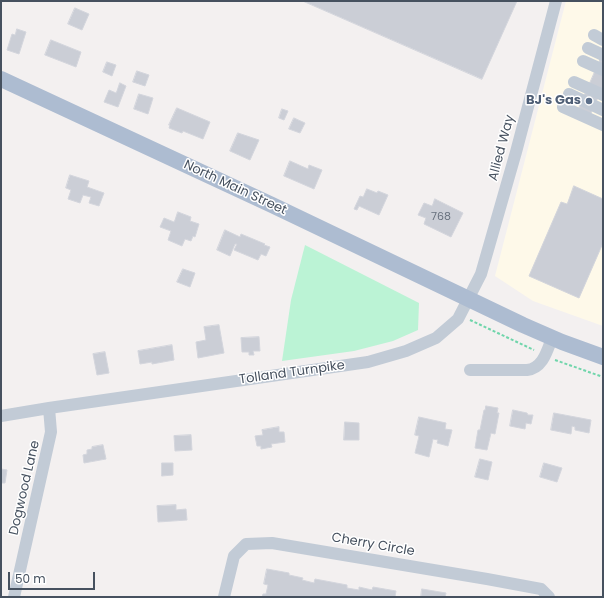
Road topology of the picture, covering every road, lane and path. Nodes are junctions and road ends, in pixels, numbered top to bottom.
1 (556, 1) edge
2 (593, 43) edge
3 (603, 47) edge
4 (603, 55) edge
5 (603, 62) edge
6 (603, 70) edge
7 (1, 78) edge
8 (603, 87) edge
9 (570, 91) junction
10 (603, 95) edge
11 (603, 102) edge
12 (603, 110) edge
13 (603, 117) edge
14 (603, 125) edge
15 (467, 299) junction
16 (552, 338) junction
17 (603, 357) edge
18 (470, 370) dead end
19 (49, 408) junction
20 (1, 416) edge
21 (14, 597) edge
22 (224, 597) edge
23 (549, 597) edge

1 - 15 street, Allied Way
2 - 3 street
2 - 4 street
2 - 5 street
2 - 6 street
7 - 15 main road, North Main Street
8 - 9 street
9 - 10 street
9 - 11 street
9 - 12 street
9 - 13 street
9 - 14 street
15 - 16 main road
15 - 19 street, Tolland Turnpike
16 - 17 main road
16 - 18 street
19 - 20 street, Tolland Turnpike
19 - 21 street, Dogwood Lane
22 - 23 street, Cherry Circle

